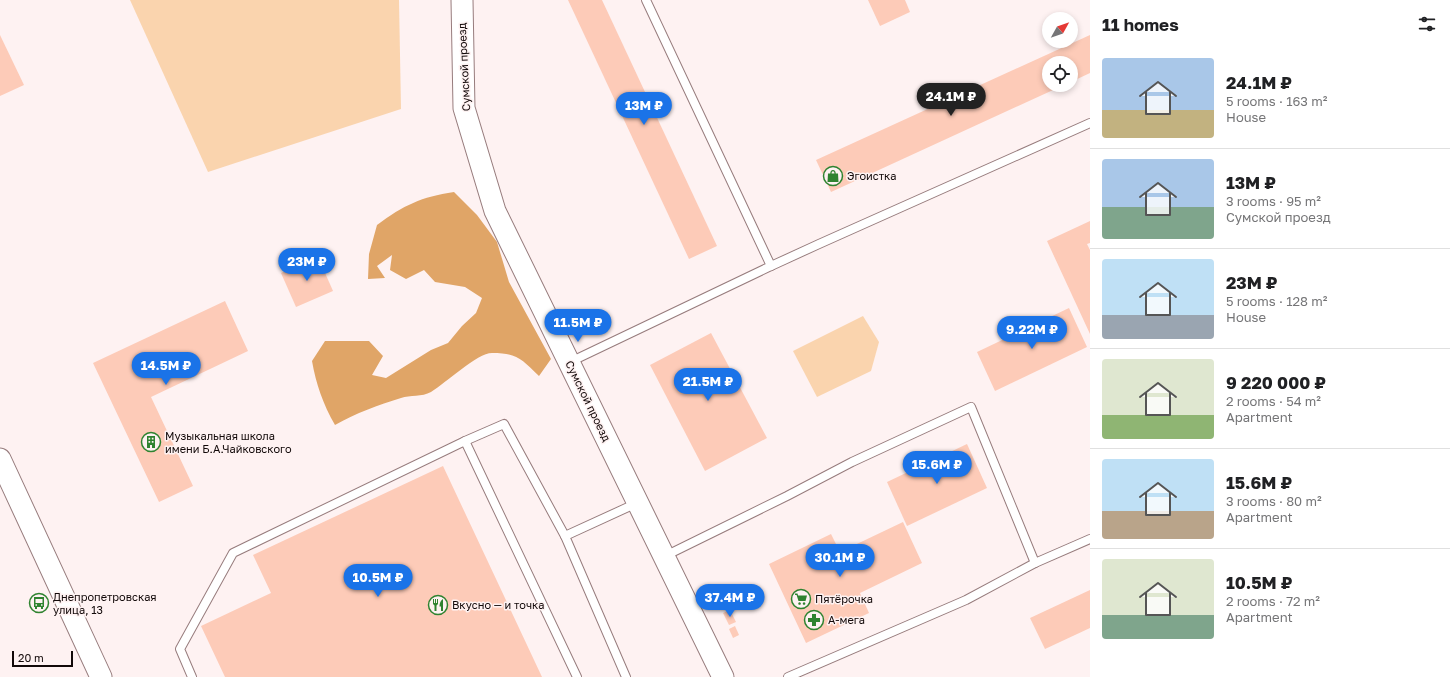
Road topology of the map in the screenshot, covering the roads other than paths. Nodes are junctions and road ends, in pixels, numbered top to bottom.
1 (462, 0) edge
2 (646, 0) edge
3 (1090, 123) edge
4 (771, 266) junction
5 (569, 363) junction
6 (465, 441) junction
7 (0, 460) edge
8 (638, 503) junction
9 (565, 536) junction
10 (1090, 539) edge
11 (664, 556) junction
12 (1035, 563) junction
13 (101, 677) edge
14 (192, 677) edge
15 (577, 677) edge
16 (626, 677) edge
17 (723, 677) edge
18 (788, 677) edge

1 - 5 street, Сумской проезд
2 - 4 lane
3 - 4 lane
4 - 5 lane
5 - 8 street, Сумской проезд
6 - 9 lane
6 - 14 lane
6 - 15 lane
7 - 13 street
8 - 9 lane
8 - 11 street, Сумской проезд
9 - 16 lane
10 - 12 lane
11 - 12 lane
11 - 17 street, Сумской проезд
12 - 18 lane

